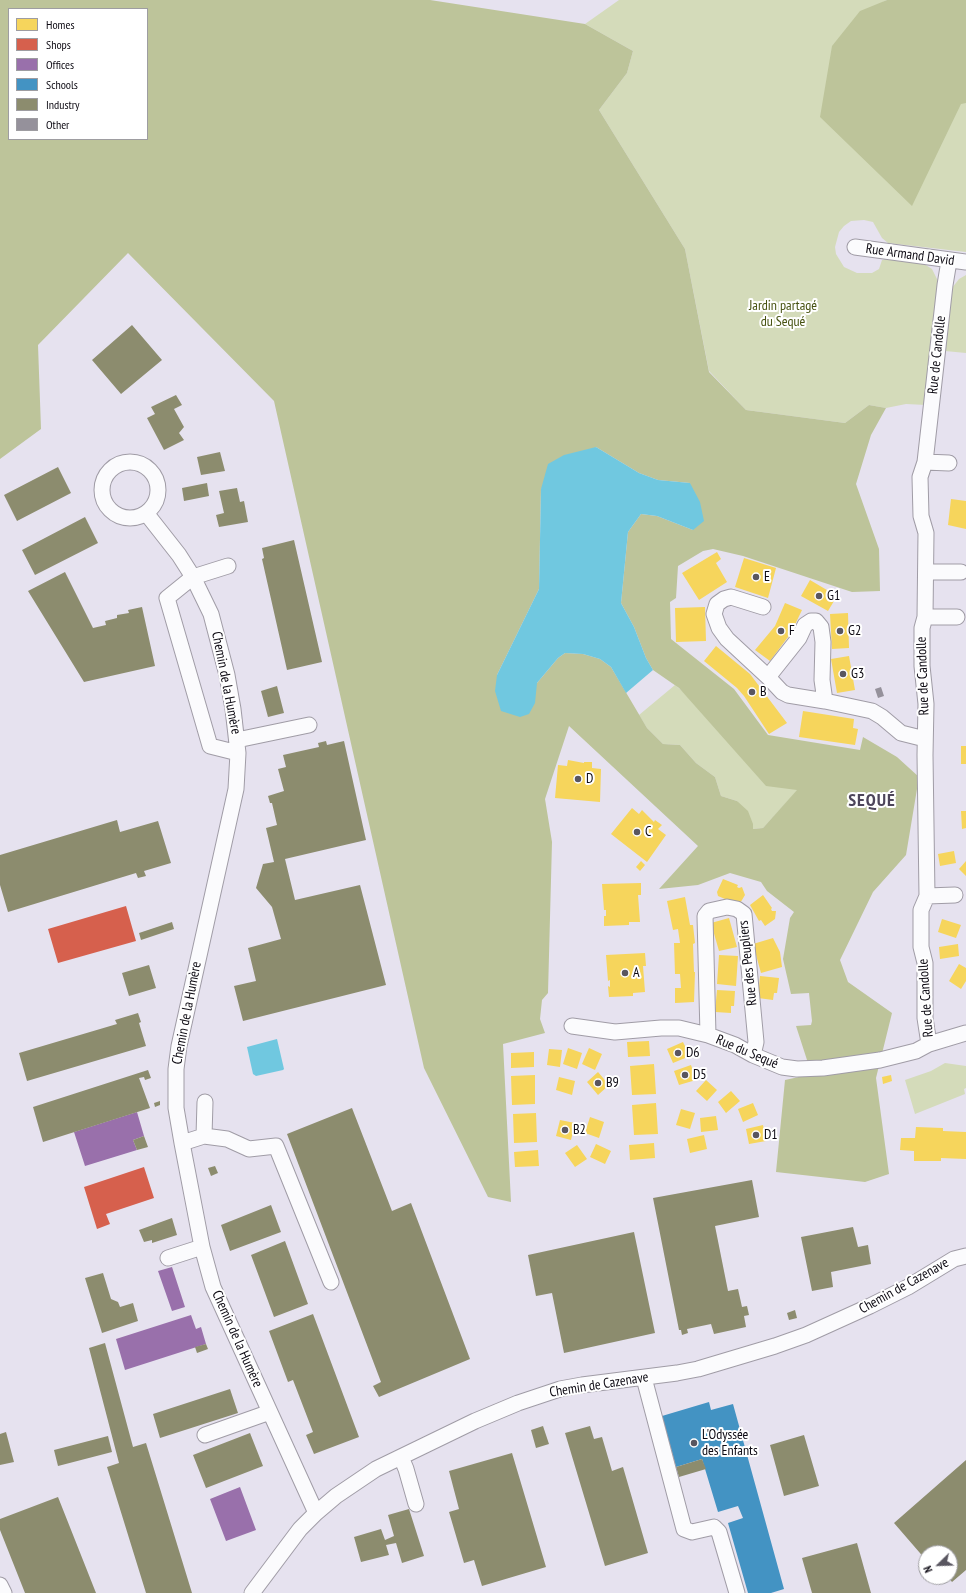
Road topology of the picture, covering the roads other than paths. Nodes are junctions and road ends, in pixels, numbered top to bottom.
1 (855, 247) dead end
2 (949, 261) junction
3 (966, 262) edge
4 (925, 462) junction
5 (948, 464) dead end
6 (146, 513) dead end
7 (228, 566) dead end
8 (926, 572) junction
9 (961, 572) dead end
10 (193, 578) junction
11 (763, 607) dead end
12 (925, 617) junction
13 (957, 617) dead end
14 (768, 677) junction
15 (825, 701) junction
16 (309, 725) dead end
17 (925, 739) junction
18 (238, 746) junction
19 (955, 895) dead end
20 (927, 896) junction
21 (572, 1026) dead end
22 (966, 1033) edge
23 (708, 1035) junction
24 (929, 1044) junction
25 (753, 1055) junction
26 (205, 1102) dead end
27 (204, 1136) junction
28 (182, 1144) junction
29 (202, 1247) junction
30 (966, 1256) edge
31 (168, 1258) dead end
32 (331, 1282) dead end
33 (644, 1378) junction
34 (270, 1412) junction
35 (204, 1435) dead end
36 (401, 1457) junction
37 (416, 1504) dead end
38 (316, 1513) junction
39 (0, 1585) edge
40 (4, 1593) edge
41 (252, 1593) edge
42 (737, 1593) edge

1 - 2 street, Rue Armand David
2 - 3 street, Rue Armand David
2 - 4 street, Rue de Candolle
4 - 5 street
4 - 8 street, Rue de Candolle
6 - 10 street, Chemin de la Humère
7 - 10 street
8 - 9 street
8 - 12 street, Rue de Candolle
10 - 18 street, Chemin de la Humère
10 - 18 street
11 - 14 street
12 - 13 street
12 - 17 street, Rue de Candolle
14 - 15 street
14 - 15 street
15 - 17 street
16 - 18 street
17 - 20 street, Rue de Candolle
18 - 28 street, Chemin de la Humère
19 - 20 street
20 - 24 street, Rue de Candolle
21 - 23 street, Rue du Sequé
22 - 24 street, Rue du Sequé
23 - 25 street, Rue du Sequé
23 - 25 street, Rue des Peupliers
24 - 25 street, Rue du Sequé
26 - 27 street
27 - 28 street
27 - 32 street
28 - 29 street, Chemin de la Humère
29 - 31 street
29 - 34 street, Chemin de la Humère
30 - 33 street, Chemin de Cazenave
33 - 36 street, Chemin de Cazenave
33 - 42 street
34 - 35 street
34 - 38 street, Chemin de la Humère
36 - 37 street
36 - 38 street, Chemin de Cazenave
38 - 41 street, Chemin de Cazenave
39 - 40 street

